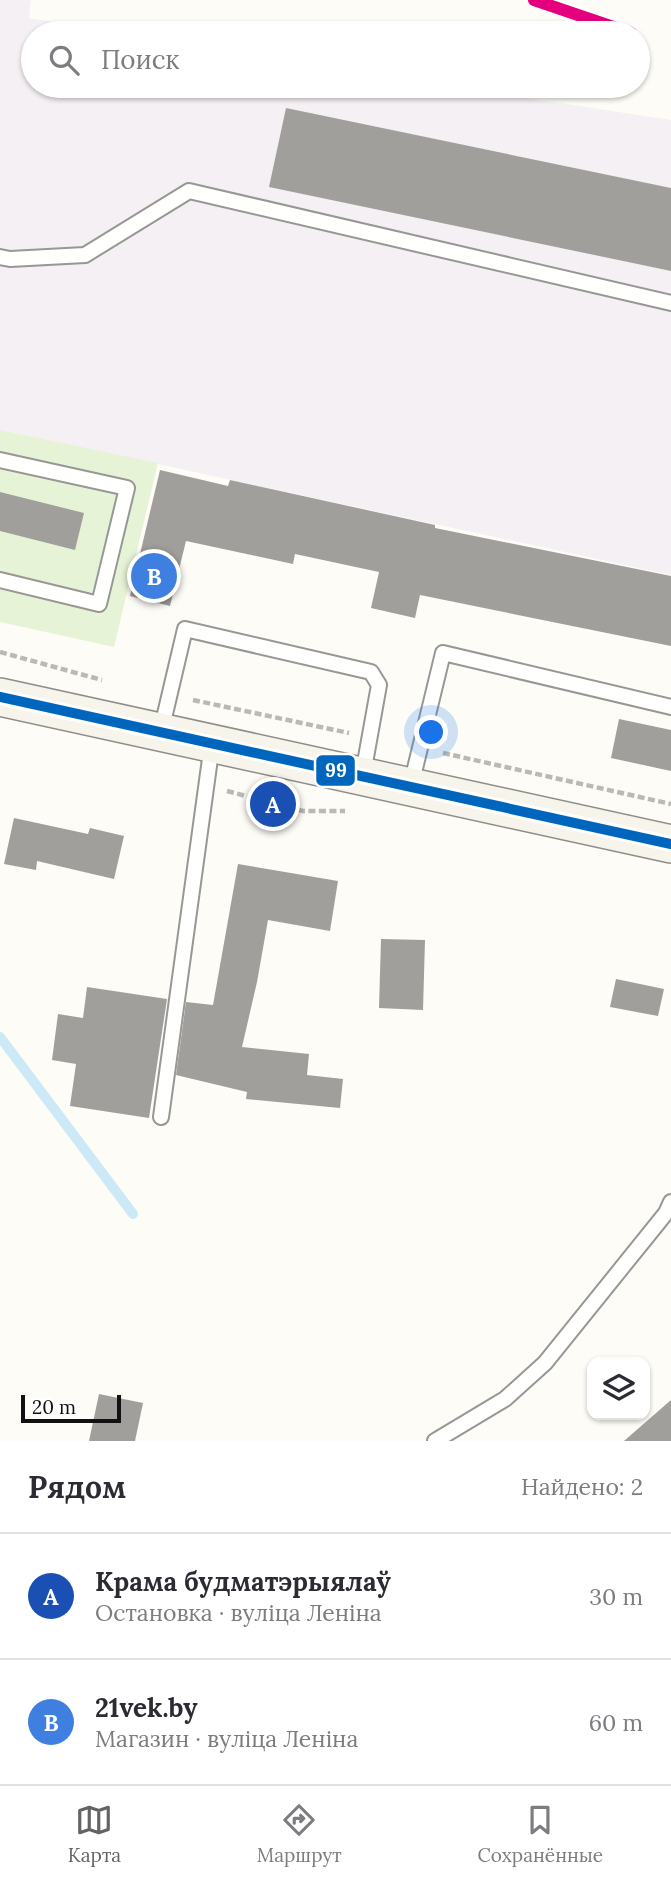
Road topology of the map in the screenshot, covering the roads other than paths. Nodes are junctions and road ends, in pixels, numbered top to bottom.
1 (0, 257) edge
2 (671, 303) edge
3 (0, 460) edge
4 (0, 580) edge
5 (0, 697) edge
6 (671, 707) edge
7 (161, 731) junction
8 (212, 742) junction
9 (363, 776) junction
10 (410, 786) junction
11 (671, 844) edge
12 (161, 1117) dead end
13 (671, 1202) edge
14 (435, 1441) edge

1 - 2 lane
3 - 4 lane
5 - 7 main road
6 - 10 lane
7 - 8 main road
7 - 9 lane
8 - 9 main road
8 - 12 lane
9 - 10 main road
10 - 11 main road
13 - 14 lane

